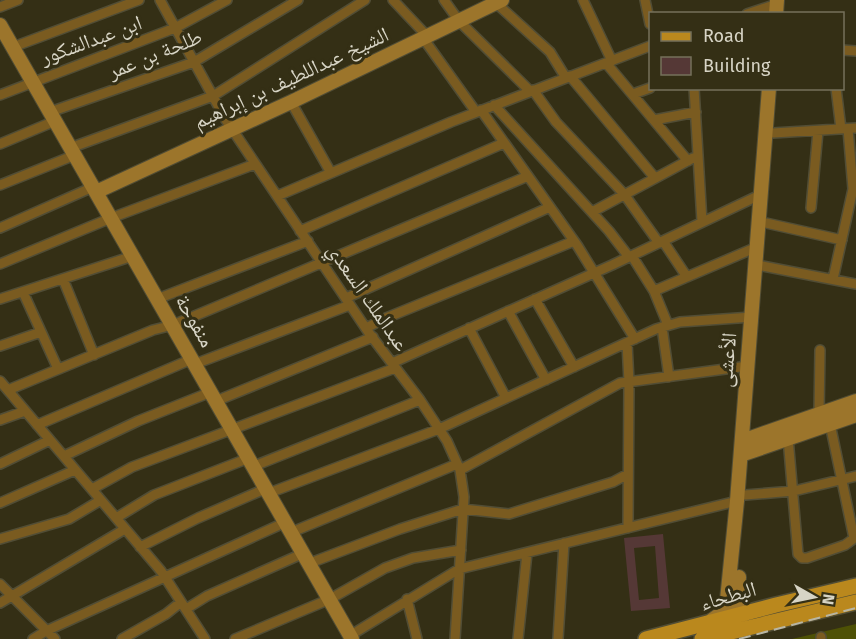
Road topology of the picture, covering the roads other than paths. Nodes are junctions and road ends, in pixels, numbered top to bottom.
1 (18, 0) edge
2 (139, 0) edge
3 (160, 0) edge
4 (227, 0) edge
5 (298, 0) edge
6 (365, 0) edge
7 (393, 0) edge
8 (444, 0) edge
9 (583, 0) edge
10 (645, 0) edge
11 (499, 1) edge
12 (779, 6) edge
13 (0, 7) edge
14 (755, 12) edge
15 (649, 16) edge
16 (459, 21) junction
17 (0, 25) edge
18 (175, 28) junction
19 (425, 37) junction
20 (13, 47) junction
21 (649, 47) edge
22 (194, 62) junction
23 (609, 62) junction
24 (568, 77) junction
25 (32, 81) junction
26 (649, 89) edge
27 (694, 90) edge
28 (770, 90) edge
29 (776, 90) edge
30 (837, 90) edge
31 (532, 91) junction
32 (633, 94) junction
33 (0, 95) edge
34 (213, 96) junction
35 (291, 102) junction
36 (494, 105) junction
37 (479, 111) junction
38 (696, 112) junction
39 (52, 116) junction
40 (654, 120) junction
41 (231, 129) junction
42 (848, 129) edge
43 (818, 131) junction
44 (773, 133) junction
45 (504, 143) junction
46 (0, 144) edge
47 (73, 151) junction
48 (698, 156) junction
49 (688, 161) junction
50 (255, 164) junction
51 (331, 173) junction
52 (528, 176) junction
53 (655, 178) junction
54 (0, 184) edge
55 (94, 189) junction
56 (854, 189) edge
57 (762, 194) junction
58 (624, 195) junction
59 (277, 196) junction
60 (550, 207) junction
61 (811, 208) dead end
62 (592, 212) junction
63 (111, 218) junction
64 (702, 222) junction
65 (766, 223) junction
66 (0, 228) edge
67 (300, 231) junction
68 (842, 240) junction
69 (574, 241) junction
70 (308, 242) junction
71 (661, 242) junction
72 (758, 247) junction
73 (133, 256) junction
74 (630, 256) junction
75 (0, 264) edge
76 (322, 264) junction
77 (762, 266) junction
78 (593, 273) junction
79 (687, 277) junction
80 (63, 279) junction
81 (833, 279) junction
82 (856, 284) edge
83 (654, 291) junction
84 (23, 292) junction
85 (0, 299) edge
86 (157, 299) junction
87 (535, 299) junction
88 (348, 301) junction
89 (508, 311) junction
90 (752, 317) junction
91 (173, 326) junction
92 (665, 326) junction
93 (366, 328) junction
94 (469, 328) junction
95 (41, 332) junction
96 (372, 337) junction
97 (631, 341) junction
98 (0, 345) edge
99 (820, 350) dead end
100 (94, 355) junction
101 (193, 361) junction
102 (394, 365) junction
103 (748, 366) junction
104 (574, 367) junction
105 (58, 369) junction
106 (669, 377) junction
107 (546, 380) junction
108 (0, 381) edge
109 (629, 382) junction
110 (8, 390) junction
111 (214, 396) junction
112 (506, 398) junction
113 (420, 400) junction
114 (856, 402) edge
115 (25, 411) junction
116 (856, 415) edge
117 (825, 419) junction
118 (0, 420) edge
119 (37, 425) junction
120 (232, 429) junction
121 (439, 429) junction
122 (788, 438) junction
123 (50, 440) junction
124 (745, 447) junction
125 (64, 456) junction
126 (251, 462) junction
127 (0, 464) edge
128 (458, 467) junction
129 (75, 470) junction
130 (628, 474) junction
131 (856, 476) edge
132 (840, 480) junction
133 (92, 489) junction
134 (268, 491) junction
135 (794, 491) junction
136 (741, 498) junction
137 (101, 500) junction
138 (0, 503) edge
139 (463, 509) junction
140 (116, 518) junction
141 (289, 527) junction
142 (628, 528) junction
143 (125, 529) junction
144 (855, 538) edge
145 (0, 539) edge
146 (564, 543) junction
147 (140, 547) junction
148 (461, 550) junction
149 (527, 553) junction
150 (307, 558) junction
151 (459, 569) junction
152 (165, 578) junction
153 (0, 584) edge
154 (856, 586) edge
155 (12, 595) junction
156 (330, 599) junction
157 (407, 599) junction
158 (856, 602) edge
159 (0, 603) edge
160 (183, 606) junction
161 (743, 615) junction
162 (46, 630) junction
163 (704, 632) edge
164 (351, 637) edge
165 (203, 638) edge
166 (33, 639) edge
167 (55, 639) edge
168 (122, 639) edge
169 (235, 639) edge
170 (417, 639) edge
171 (455, 639) edge
172 (518, 639) edge
173 (558, 639) edge
174 (646, 639) edge

1 - 13 street
2 - 20 street
3 - 18 street, عبدالملك السعدي
4 - 18 street, ابن عبدالشكور
5 - 22 street, طلحة بن عمر
6 - 34 street
7 - 19 street
8 - 16 street
9 - 23 street
10 - 15 street
11 - 16 street, الشيخ عبداللطيف بن إبراهيم
11 - 24 street
12 - 14 street
16 - 19 street, الشيخ عبداللطيف بن إبراهيم
16 - 31 street
17 - 20 street, منفوحة
18 - 22 street, عبدالملك السعدي
18 - 25 street, ابن عبدالشكور
19 - 35 street, الشيخ عبداللطيف بن إبراهيم
19 - 37 street
20 - 25 street, منفوحة
21 - 23 street
22 - 34 street, عبدالملك السعدي
22 - 39 street, طلحة بن عمر
23 - 24 street
23 - 32 street
24 - 31 street
24 - 53 street
25 - 33 street, ابن عبدالشكور
25 - 39 street, منفوحة
26 - 32 street
27 - 38 street
28 - 57 street, الأعشى
29 - 44 street, الأعشى
30 - 42 street
31 - 36 street
31 - 58 street
32 - 40 street
34 - 41 street, عبدالملك السعدي
34 - 47 street
35 - 41 street, الشيخ عبداللطيف بن إبراهيم
35 - 51 street
36 - 37 street
36 - 62 street
37 - 45 street
37 - 51 street
38 - 40 street
38 - 48 street
39 - 46 street, طلحة بن عمر
39 - 47 street, منفوحة
40 - 49 street
41 - 50 street, عبدالملك السعدي
41 - 55 street, الشيخ عبداللطيف بن إبراهيم
42 - 43 street
42 - 56 street
43 - 44 street
43 - 61 street
44 - 65 street, الأعشى
45 - 52 street
45 - 67 street
47 - 54 street
47 - 55 street, منفوحة
48 - 49 street
48 - 64 street
49 - 53 street
50 - 59 street, عبدالملك السعدي
50 - 63 street
51 - 59 street
52 - 60 street
52 - 76 street
53 - 58 street
55 - 63 street, منفوحة
55 - 66 street
56 - 68 street
57 - 64 street
57 - 72 street, الأعشى
58 - 62 street
58 - 71 street
59 - 67 street, عبدالملك السعدي
60 - 69 street
60 - 88 street
62 - 74 street
63 - 73 street, منفوحة
63 - 75 street
64 - 71 street
65 - 68 street
65 - 77 street, الأعشى
67 - 70 street, عبدالملك السعدي
68 - 81 street
69 - 78 street
69 - 93 street
70 - 76 street, عبدالملك السعدي
70 - 86 street
71 - 74 street
71 - 79 street
72 - 79 street
72 - 90 street, الأعشى
73 - 80 street
73 - 86 street, منفوحة
74 - 78 street
74 - 83 street
76 - 88 street, عبدالملك السعدي
76 - 91 street
77 - 81 street
77 - 124 street, الأعشى
78 - 87 street
78 - 97 street
79 - 83 street
80 - 84 street
80 - 100 street
81 - 82 street
83 - 92 street
84 - 85 street
84 - 95 street
86 - 91 street, منفوحة
87 - 89 street
87 - 104 street
88 - 93 street, عبدالملك السعدي
88 - 101 street
89 - 94 street
89 - 107 street
90 - 92 street
90 - 103 street, الأعشى
91 - 100 street
91 - 101 street, منفوحة
92 - 97 street
92 - 106 street
93 - 96 street, عبدالملك السعدي
94 - 102 street
94 - 112 street
95 - 98 street
95 - 105 street
96 - 102 street, عبدالملك السعدي
96 - 111 street
97 - 104 street
97 - 109 street
99 - 117 street
100 - 105 street
101 - 111 street, منفوحة
101 - 119 street
102 - 113 street, عبدالملك السعدي
102 - 120 street
103 - 106 street
103 - 124 street, الأعشى
104 - 107 street
105 - 110 street
106 - 109 street
107 - 112 street
108 - 110 street
109 - 128 street
109 - 130 street
110 - 115 street
111 - 120 street, منفوحة
111 - 125 street
112 - 121 street
113 - 121 street, عبدالملك السعدي
113 - 126 street
114 - 117 street
115 - 118 street
115 - 119 street
116 - 117 street
117 - 122 street
117 - 124 street
117 - 132 street
119 - 123 street
120 - 126 street, منفوحة
120 - 133 street
121 - 128 street, عبدالملك السعدي
121 - 134 street
122 - 124 street
122 - 135 street
123 - 125 street
123 - 127 street
124 - 136 street, الأعشى
125 - 129 street
126 - 134 street, منفوحة
126 - 140 street
128 - 139 street, عبدالملك السعدي
128 - 141 street
129 - 133 street
129 - 138 street
130 - 139 street
130 - 142 street
131 - 132 street
132 - 135 street
132 - 144 street
133 - 137 street
134 - 141 street, منفوحة
134 - 147 street
135 - 136 street
135 - 144 street
136 - 142 street
136 - 161 street, الأعشى
136 - 163 street, الأعشى
137 - 140 street
137 - 145 street
139 - 148 street, عبدالملك السعدي
139 - 150 street
140 - 143 street
141 - 150 street, منفوحة
141 - 152 street
142 - 146 street
143 - 147 street
143 - 155 street
146 - 149 street
146 - 173 street
147 - 152 street
148 - 151 street, عبدالملك السعدي
148 - 156 street
149 - 151 street
149 - 172 street
150 - 156 street, منفوحة
150 - 160 street
151 - 157 street
151 - 171 street, عبدالملك السعدي
152 - 160 street
152 - 162 street
153 - 155 street
154 - 161 main road, البطحاء
155 - 159 street
155 - 162 street
156 - 164 street, منفوحة
156 - 169 street
157 - 164 street
157 - 170 street
158 - 163 main road, البطحاء
160 - 165 street
160 - 168 street
161 - 163 main road, البطحاء
162 - 166 street
162 - 167 street
163 - 174 main road, البطحاء

